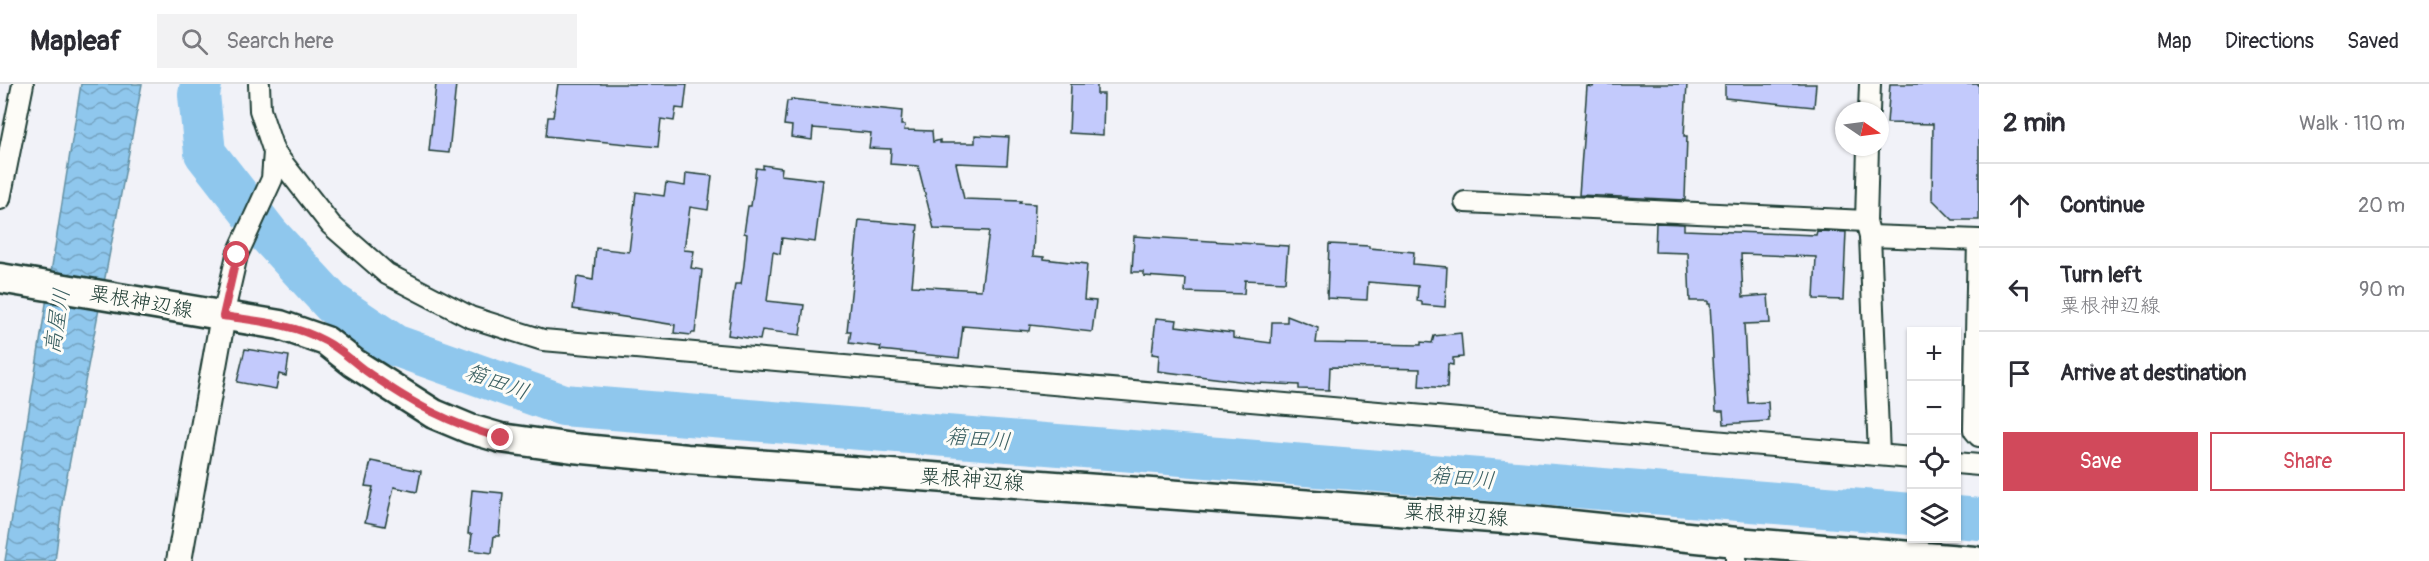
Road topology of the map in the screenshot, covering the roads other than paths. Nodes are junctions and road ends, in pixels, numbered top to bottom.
1 (22, 84) edge
2 (259, 84) edge
3 (1870, 84) edge
4 (1869, 102) edge
5 (274, 152) junction
6 (1868, 156) edge
7 (0, 199) edge
8 (1465, 202) dead end
9 (1868, 228) junction
10 (1979, 240) edge
11 (0, 278) edge
12 (213, 314) junction
13 (1979, 436) edge
14 (1879, 455) junction
15 (1907, 458) edge
16 (1961, 463) edge
17 (1979, 465) edge
18 (1736, 551) edge
19 (179, 561) edge
20 (1975, 561) edge

1 - 7 street
2 - 5 street
3 - 4 street
5 - 12 street
5 - 14 street
6 - 9 street
8 - 9 street
9 - 10 street
9 - 14 street
10 - 13 street
11 - 12 main road, 粟根神辺線
12 - 18 main road, 粟根神辺線
12 - 19 street
14 - 15 street
16 - 17 street
18 - 20 main road, 粟根神辺線

